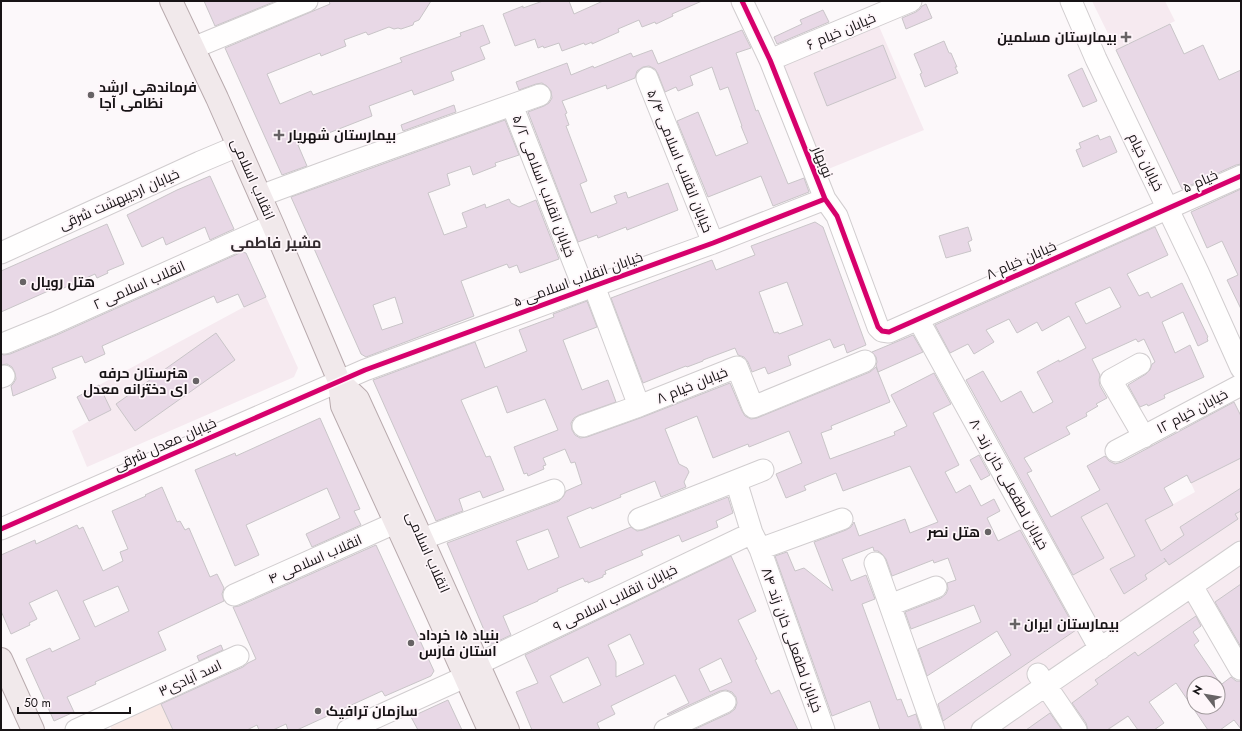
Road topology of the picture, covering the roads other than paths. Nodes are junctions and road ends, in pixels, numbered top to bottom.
1 (171, 1) edge
2 (307, 1) edge
3 (742, 1) edge
4 (911, 1) edge
5 (1071, 1) edge
6 (193, 48) junction
7 (770, 60) junction
8 (647, 78) dead end
9 (540, 95) dead end
10 (512, 105) junction
11 (238, 146) junction
12 (1241, 176) edge
13 (260, 196) junction
14 (825, 199) junction
15 (1168, 208) junction
16 (273, 225) junction
17 (713, 243) junction
18 (1, 253) edge
19 (589, 287) junction
20 (918, 318) junction
21 (882, 331) joint
22 (5, 343) dead end
23 (865, 362) dead end
24 (1140, 364) dead end
25 (1241, 368) edge
26 (339, 381) junction
27 (1241, 385) edge
28 (639, 406) junction
29 (583, 426) dead end
30 (1144, 437) junction
31 (1116, 451) dead end
32 (763, 470) dead end
33 (736, 481) junction
34 (554, 490) dead end
35 (640, 519) dead end
36 (842, 519) dead end
37 (395, 523) junction
38 (1, 529) edge
39 (422, 539) junction
40 (756, 541) junction
41 (1241, 552) edge
42 (875, 563) dead end
43 (1192, 586) junction
44 (936, 587) dead end
45 (234, 595) dead end
46 (890, 605) junction
47 (1100, 649) junction
48 (238, 656) dead end
49 (1, 659) edge
50 (1240, 669) edge
51 (471, 670) junction
52 (1042, 680) junction
53 (725, 702) dead end
54 (33, 730) edge
55 (76, 730) edge
56 (348, 730) edge
57 (489, 730) edge
58 (508, 730) edge
59 (665, 730) edge
60 (824, 730) edge
61 (934, 730) edge
62 (982, 730) edge
63 (1076, 730) edge

1 - 6 main road, انقلاب اسلامی
2 - 6 street
3 - 7 street, نوبهار
4 - 7 street, خیابان خیام ۶
5 - 15 street, خیابان خیام
6 - 11 main road, انقلاب اسلامی
7 - 14 street, نوبهار
8 - 17 street, خیابان انقلاب اسلامی ۵/۴
9 - 10 street
10 - 13 street
10 - 19 street, خیابان انقلاب اسلامی ۵/۲
11 - 13 main road, انقلاب اسلامی
11 - 18 street, خیابان اردیبهشت شرقی
12 - 15 street, ۵ خیام
13 - 16 main road, انقلاب اسلامی
14 - 17 street, خیابان انقلاب اسلامی ۵
14 - 21 street, نوبهار
15 - 20 street, خیابان خیام ۸
15 - 25 street, خیابان خیام
16 - 22 street, ۲ انقلاب اسلامی
16 - 26 main road, انقلاب اسلامی
17 - 19 street, خیابان انقلاب اسلامی ۵
19 - 26 street, خیابان انقلاب اسلامی ۵
19 - 28 street, خیابان انقلاب اسلامی ۵/۲
20 - 21 street, خیابان خیام ۸
20 - 47 street, خیابان لطفعلی خان زند ۸۰
23 - 28 street, خیابان خیام ۸
24 - 30 street, خیابان خیام ۱۲
26 - 37 main road, انقلاب اسلامی
26 - 38 street, خیابان معدل شرقی
26 - 39 main road, انقلاب اسلامی
27 - 30 street, خیابان خیام ۱۲
28 - 29 street, خیابان خیام ۸
30 - 31 street, خیابان خیام ۱۲
32 - 33 street
33 - 35 street
33 - 40 street, خیابان لطفعلی خان زند ۸۴
34 - 39 street
36 - 40 street, خیابان لطفعلی خان زند ۸۴
37 - 45 street, ۴ انقلاب اسلامی
37 - 51 main road, انقلاب اسلامی
39 - 51 main road, انقلاب اسلامی
40 - 51 street, خیابان انقلاب اسلامی ۹
40 - 60 street, خیابان لطفعلی خان زند ۸۴
41 - 43 street
42 - 46 street
43 - 47 street
43 - 50 street
44 - 46 street
46 - 61 street
47 - 52 street
48 - 55 street, اسد آبادی۳
49 - 54 main road
51 - 56 street, خیابان انقلاب اسلامی ۹
51 - 57 main road, انقلاب اسلامی
51 - 58 main road, انقلاب اسلامی
52 - 62 street
52 - 63 street
53 - 59 street

